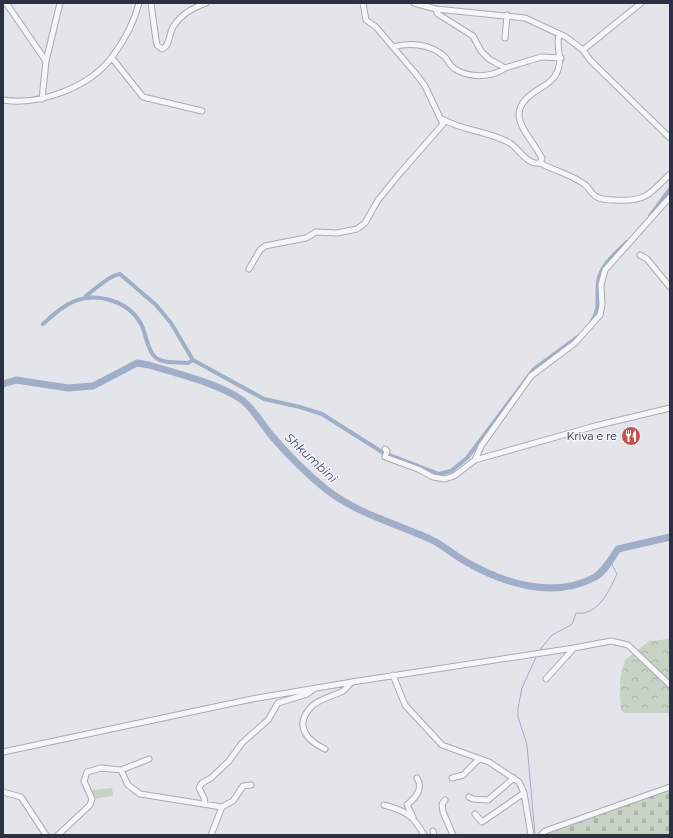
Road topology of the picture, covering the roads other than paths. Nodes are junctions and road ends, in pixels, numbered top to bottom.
1 (6, 3) edge
2 (60, 3) edge
3 (140, 3) edge
4 (151, 3) edge
5 (206, 3) edge
6 (363, 3) edge
7 (414, 3) edge
8 (641, 3) edge
9 (436, 9) junction
10 (508, 15) junction
11 (559, 34) junction
12 (505, 38) dead end
13 (393, 47) junction
14 (583, 50) junction
15 (112, 58) junction
16 (561, 58) junction
17 (46, 61) junction
18 (505, 68) junction
19 (42, 99) junction
20 (3, 100) edge
21 (202, 111) dead end
22 (442, 119) junction
23 (670, 138) edge
24 (540, 163) junction
25 (670, 174) edge
26 (670, 197) edge
27 (640, 255) dead end
28 (250, 269) dead end
29 (670, 287) edge
30 (670, 408) edge
31 (385, 452) dead end
32 (475, 460) junction
33 (574, 648) junction
34 (393, 675) junction
35 (546, 679) dead end
36 (352, 682) junction
37 (670, 685) edge
38 (316, 687) junction
39 (325, 749) dead end
40 (3, 752) edge
41 (149, 759) dead end
42 (479, 759) junction
43 (121, 770) junction
44 (417, 778) dead end
45 (452, 778) dead end
46 (514, 778) junction
47 (251, 785) dead end
48 (670, 787) edge
49 (3, 792) edge
50 (524, 793) junction
51 (469, 797) dead end
52 (445, 800) dead end
53 (205, 803) junction
54 (384, 805) dead end
55 (222, 807) junction
56 (475, 814) dead end
57 (413, 818) junction
58 (46, 835) edge
59 (58, 835) edge
60 (211, 835) edge
61 (424, 835) edge
62 (453, 835) edge
63 (531, 835) edge
64 (541, 835) edge

1 - 17 street
2 - 17 street
3 - 15 street
4 - 5 street
6 - 13 street
7 - 9 street
8 - 14 street
9 - 10 street
9 - 18 street
10 - 11 street
10 - 12 street
11 - 14 street
11 - 16 street
13 - 18 street
13 - 22 street
14 - 23 street
15 - 19 street
15 - 21 street
16 - 18 street
16 - 24 street
17 - 19 street
19 - 20 street
22 - 24 street
22 - 28 street
24 - 25 street
26 - 32 street
27 - 29 street
30 - 32 street
31 - 32 street
33 - 34 street
33 - 35 street
33 - 37 street
34 - 36 street
34 - 42 street
36 - 38 street
36 - 39 street
38 - 40 street
38 - 53 street
41 - 43 street
42 - 45 street
42 - 46 street
43 - 53 street
43 - 59 street
44 - 57 street
46 - 50 street
46 - 51 street
47 - 55 street
48 - 64 street
49 - 58 street
50 - 56 street
50 - 63 street
52 - 62 street
53 - 55 street
54 - 57 street
55 - 60 street
57 - 61 street

